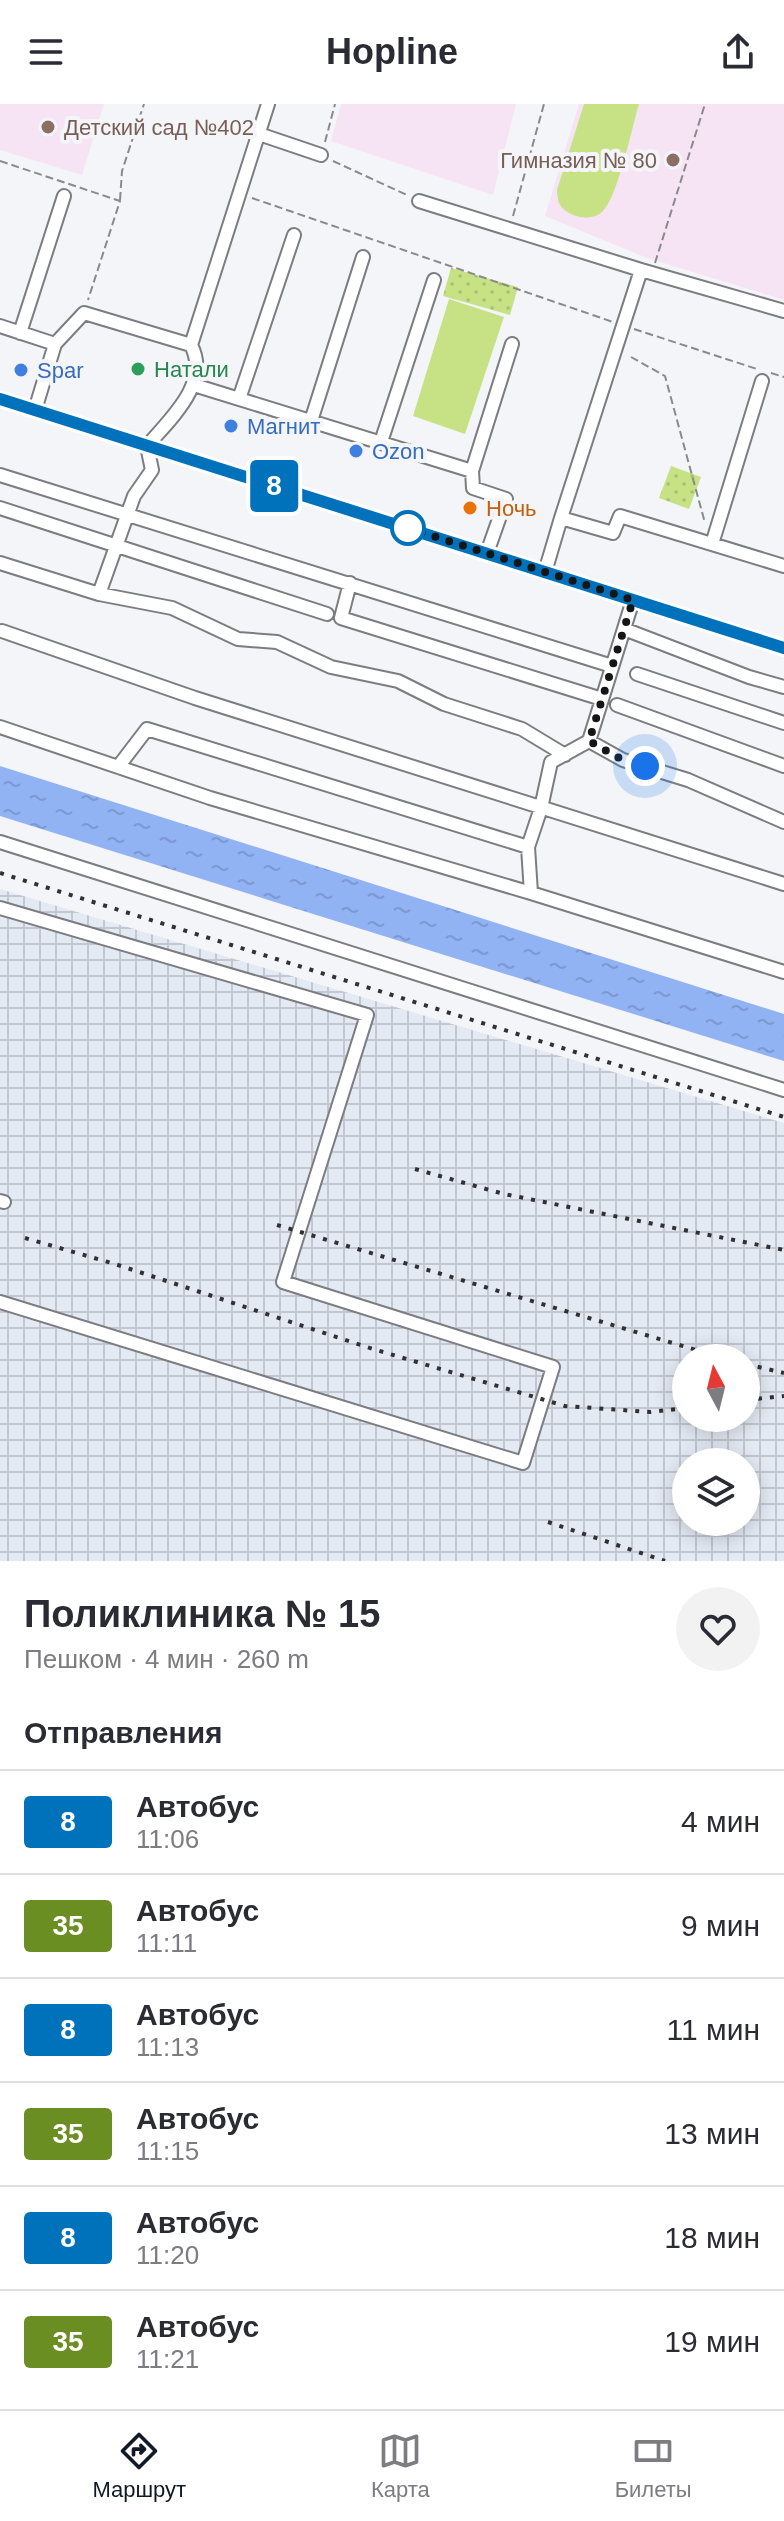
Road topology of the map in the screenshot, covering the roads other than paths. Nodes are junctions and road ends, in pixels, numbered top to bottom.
1 (268, 104) edge
2 (259, 134) junction
3 (321, 155) road end
4 (64, 196) dead end
5 (419, 201) road end
6 (294, 235) dead end
7 (363, 257) dead end
8 (647, 272) junction
9 (434, 280) dead end
10 (784, 311) edge
11 (0, 326) edge
12 (20, 333) junction
13 (55, 344) junction
14 (512, 344) dead end
15 (191, 345) junction
16 (762, 381) dead end
17 (194, 385) junction
18 (0, 399) edge
19 (239, 399) junction
20 (35, 410) junction
21 (311, 421) junction
22 (381, 442) junction
23 (147, 446) junction
24 (472, 471) junction
25 (0, 475) edge
26 (0, 508) edge
27 (128, 513) junction
28 (561, 518) junction
29 (712, 544) junction
30 (116, 546) junction
31 (487, 553) junction
32 (0, 563) edge
33 (783, 563) edge
34 (545, 572) junction
35 (350, 583) junction
36 (99, 594) junction
37 (633, 600) junction
38 (327, 614) dead end
39 (624, 629) junction
40 (1, 633) edge
41 (784, 648) edge
42 (612, 666) junction
43 (637, 674) dead end
44 (784, 687) edge
45 (602, 699) junction
46 (617, 705) dead end
47 (784, 723) edge
48 (0, 727) edge
49 (589, 741) junction
50 (565, 755) junction
51 (784, 766) edge
52 (118, 767) junction
53 (541, 808) junction
54 (784, 822) edge
55 (0, 842) edge
56 (528, 847) junction
57 (784, 884) edge
58 (531, 893) junction
59 (0, 908) edge
60 (784, 972) edge
61 (784, 1090) edge
62 (0, 1302) edge

1 - 2 street
2 - 3 street
2 - 15 street
4 - 12 street
5 - 8 street
6 - 19 street
7 - 21 street
8 - 10 street
8 - 28 street
9 - 22 street
11 - 12 street
12 - 13 street
13 - 15 street
13 - 20 street
14 - 24 street
15 - 17 street
16 - 29 street
17 - 19 street
17 - 23 street
18 - 20 street
19 - 21 street
20 - 23 street
21 - 22 street
22 - 24 street
23 - 27 street
23 - 31 street
24 - 31 street
25 - 27 street
26 - 30 street
27 - 30 street
27 - 35 street
28 - 29 street
28 - 34 street
29 - 33 street
30 - 36 street
30 - 38 street
31 - 34 street
32 - 36 street
34 - 37 street
35 - 42 street
35 - 45 street
36 - 50 street
37 - 39 street
37 - 41 street
39 - 42 street
39 - 44 street
40 - 53 street
42 - 45 street
43 - 47 street
45 - 49 street
46 - 51 street
48 - 52 street
49 - 50 street
49 - 54 street
50 - 53 street
52 - 56 street
52 - 58 street
53 - 56 street
53 - 57 street
55 - 61 street
56 - 58 street
58 - 60 street
59 - 62 street

